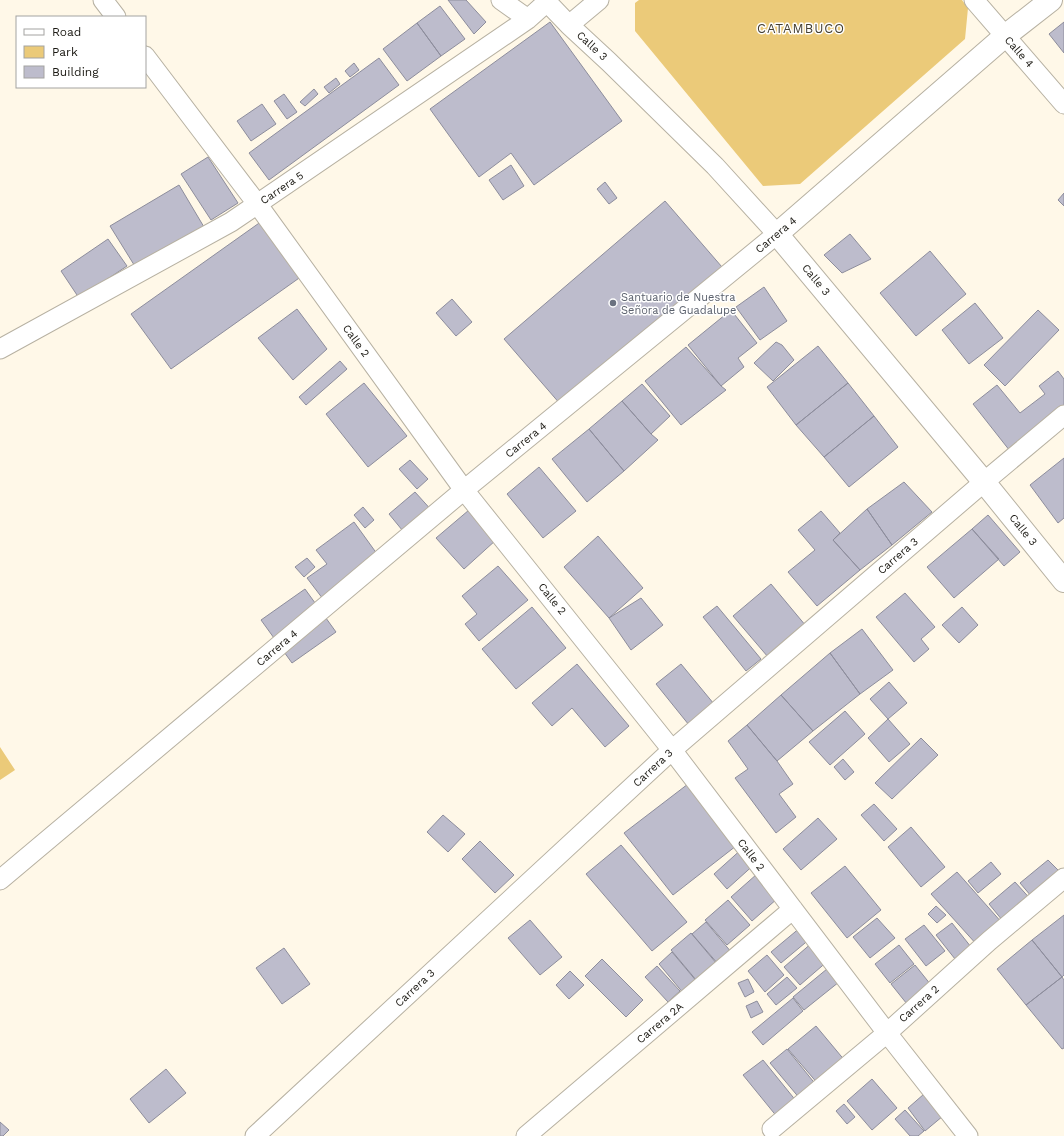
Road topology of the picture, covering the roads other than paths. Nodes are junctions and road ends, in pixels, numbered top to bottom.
1 (103, 0) edge
2 (501, 0) edge
3 (599, 0) edge
4 (974, 0) edge
5 (1051, 0) edge
6 (546, 1) edge
7 (115, 16) edge
8 (528, 19) junction
9 (569, 25) junction
10 (1005, 36) junction
11 (146, 57) edge
12 (1064, 104) edge
13 (258, 205) junction
14 (777, 234) junction
15 (0, 349) edge
16 (1064, 415) edge
17 (984, 482) junction
18 (464, 490) junction
19 (1064, 581) edge
20 (672, 750) junction
21 (1064, 878) edge
22 (0, 880) edge
23 (793, 909) junction
24 (886, 1033) junction
25 (772, 1128) dead end
26 (255, 1136) edge
27 (526, 1136) edge
28 (968, 1136) edge

1 - 7 street
2 - 8 street
3 - 9 street
4 - 10 street, Calle 4
5 - 10 street, Carrera 4
6 - 8 street, Carrera 5
6 - 9 street, Calle 3
8 - 13 street, Carrera 5
9 - 14 street, Calle 3
10 - 12 street, Calle 4
10 - 14 street, Carrera 4
11 - 13 street, Calle 2
13 - 15 street, Carrera 5
13 - 18 street, Calle 2
14 - 17 street, Calle 3
14 - 18 street, Carrera 4
16 - 17 street, Carrera 3
17 - 19 street, Calle 3
17 - 20 street, Carrera 3
18 - 20 street, Calle 2
18 - 22 street, Carrera 4
20 - 23 street, Calle 2
20 - 26 street, Carrera 3
21 - 24 street, Carrera 2
23 - 24 street, Calle 2
23 - 27 street, Carrera 2A
24 - 25 street, Carrera 2
24 - 28 street, Calle 2

